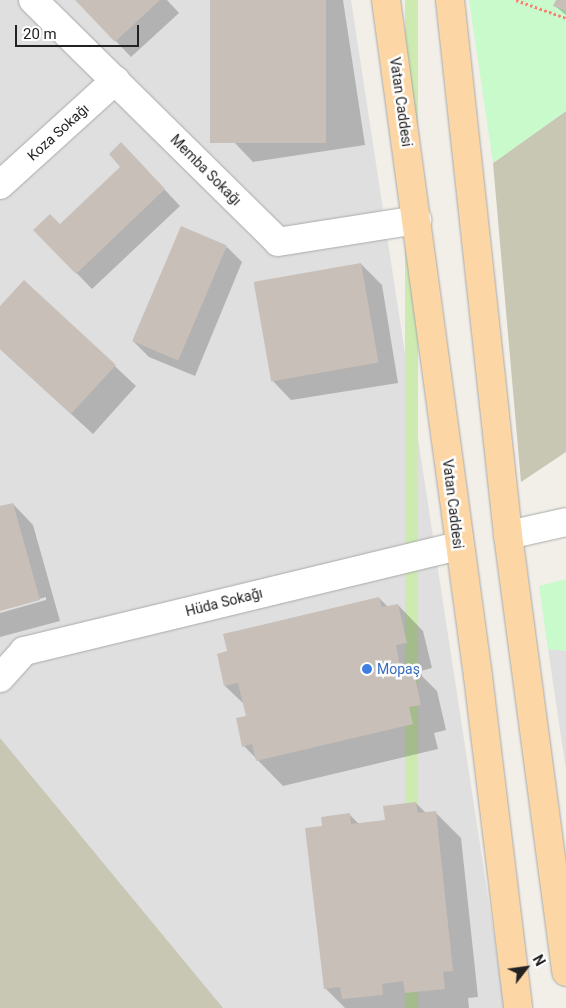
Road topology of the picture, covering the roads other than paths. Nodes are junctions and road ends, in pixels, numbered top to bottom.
1 (33, 0) edge
2 (386, 0) edge
3 (450, 0) edge
4 (116, 80) junction
5 (0, 185) edge
6 (417, 220) junction
7 (566, 522) edge
8 (508, 535) junction
9 (459, 546) junction
10 (0, 678) edge
11 (566, 972) edge
12 (518, 1008) edge

1 - 4 street, Memba Sokağı
2 - 6 main road, Vatan Caddesi
3 - 8 main road
4 - 5 street, Koza Sokağı
4 - 6 street, Memba Sokağı
6 - 9 main road, Vatan Caddesi
7 - 8 street
8 - 11 main road
9 - 10 street, Hüda Sokağı
9 - 12 main road, Vatan Caddesi

